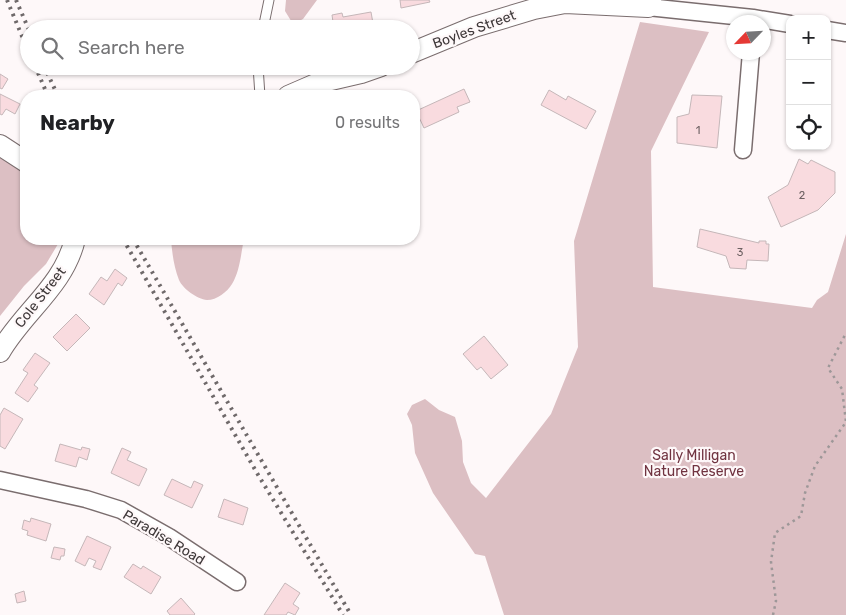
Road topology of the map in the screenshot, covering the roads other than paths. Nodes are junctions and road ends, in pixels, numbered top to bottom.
1 (268, 0) edge
2 (650, 4) edge
3 (726, 17) edge
4 (265, 20) edge
5 (771, 22) edge
6 (786, 24) edge
7 (831, 31) edge
8 (846, 33) edge
9 (420, 49) edge
10 (750, 60) edge
11 (259, 75) edge
12 (352, 75) edge
13 (260, 90) edge
14 (302, 90) edge
15 (0, 145) edge
16 (743, 150) dead end
17 (20, 158) edge
18 (73, 245) edge
19 (0, 352) edge
20 (0, 480) edge
21 (237, 582) dead end

1 - 4 lane
2 - 3 street
2 - 9 street, Boyles Street
5 - 6 street
7 - 8 street
10 - 16 street
11 - 13 lane
12 - 14 street
15 - 17 street
18 - 19 street, Cole Street
20 - 21 street, Paradise Road

